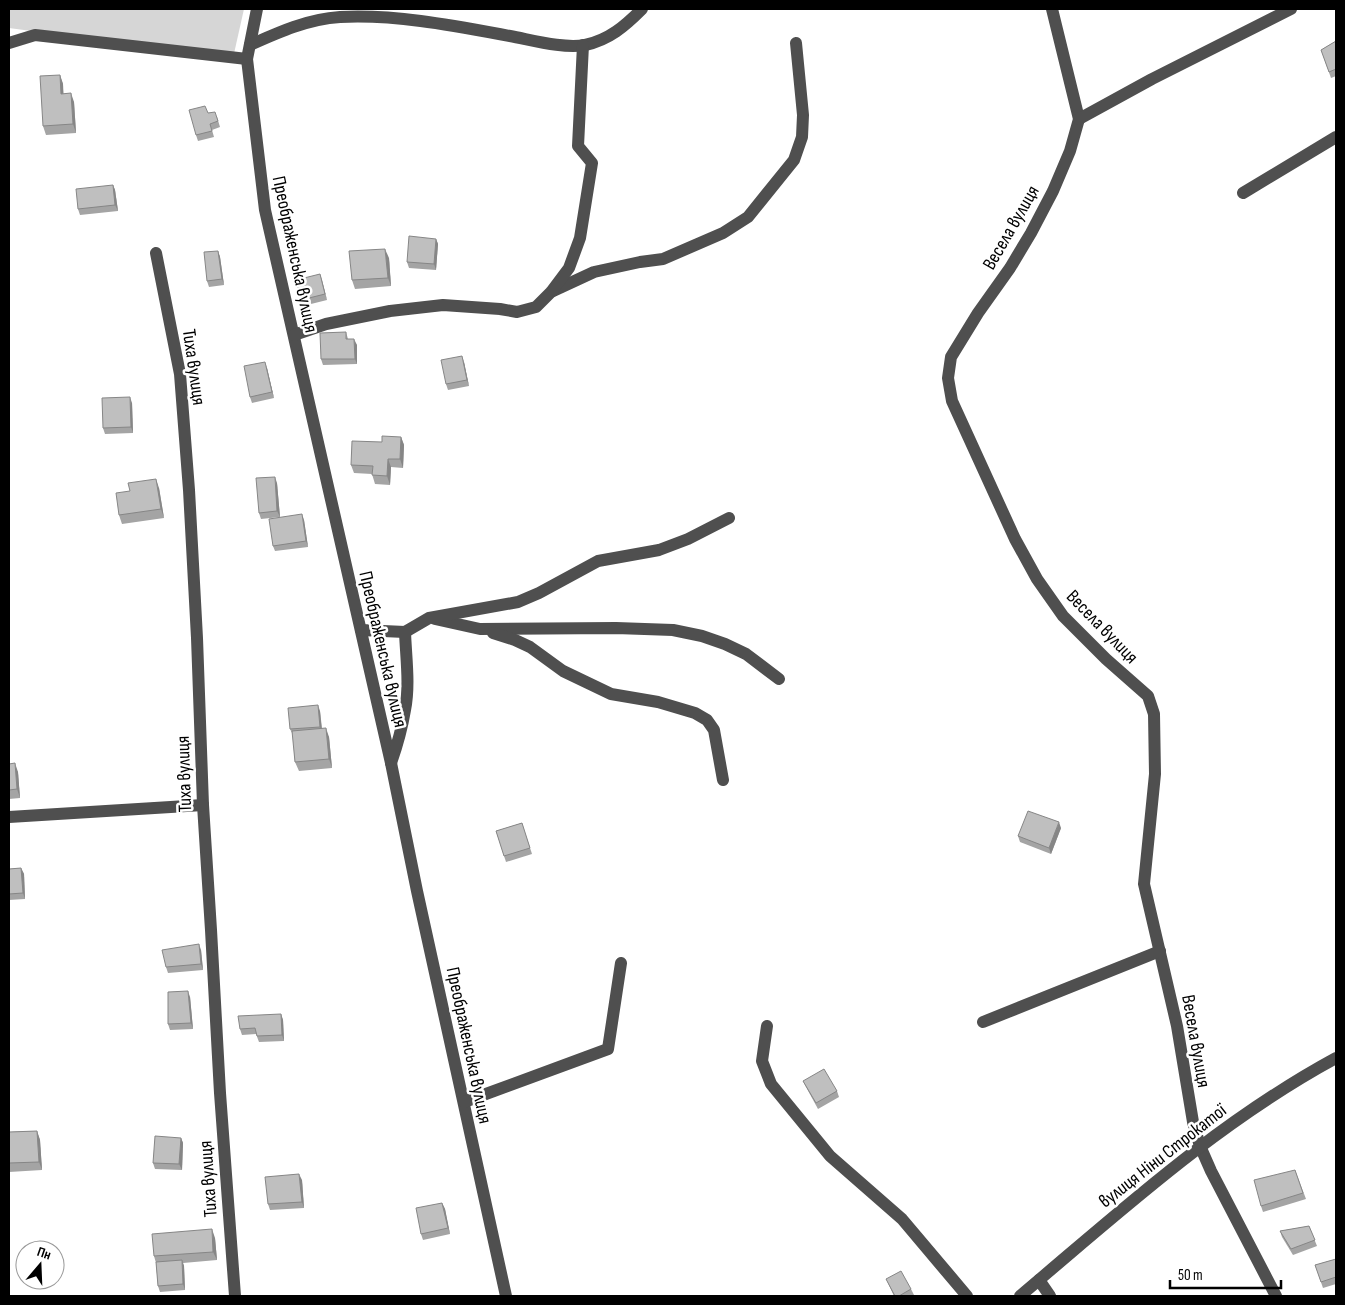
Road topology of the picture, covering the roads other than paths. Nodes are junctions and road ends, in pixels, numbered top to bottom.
1 (257, 9) edge
2 (642, 9) edge
3 (1052, 9) edge
4 (1291, 9) edge
5 (796, 43) dead end
6 (9, 44) edge
7 (250, 45) junction
8 (583, 46) junction
9 (246, 59) junction
10 (1079, 119) junction
11 (1336, 137) edge
12 (1243, 193) dead end
13 (156, 252) dead end
14 (551, 292) junction
15 (294, 335) junction
16 (729, 518) dead end
17 (429, 618) junction
18 (480, 629) junction
19 (360, 630) junction
20 (405, 632) junction
21 (778, 679) dead end
22 (391, 763) junction
23 (723, 780) dead end
24 (203, 805) junction
25 (9, 817) edge
26 (1160, 951) junction
27 (621, 963) dead end
28 (983, 1022) dead end
29 (767, 1026) dead end
30 (1336, 1058) edge
31 (464, 1102) junction
32 (1200, 1146) junction
33 (1039, 1280) junction
34 (235, 1296) edge
35 (506, 1296) edge
36 (967, 1296) edge
37 (1020, 1296) edge
38 (1050, 1296) edge
39 (1276, 1296) edge

1 - 7 street, Преображенська вулиця
2 - 8 street
3 - 10 street, Весела вулиця
4 - 10 street
5 - 14 street
6 - 9 street
7 - 8 street
7 - 9 street, Преображенська вулиця
8 - 14 street
9 - 15 street, Преображенська вулиця
10 - 26 street, Весела вулиця
11 - 12 street
13 - 24 street, Тиха вулиця
14 - 15 street
15 - 19 street, Преображенська вулиця
16 - 17 street
17 - 18 street
17 - 20 street
18 - 21 street
18 - 23 street
19 - 20 street
19 - 22 street, Преображенська вулиця
20 - 22 street
22 - 31 street, Преображенська вулиця
24 - 25 street
24 - 34 street, Тиха вулиця
26 - 28 street
26 - 32 street, Весела вулиця
27 - 31 street
29 - 36 street
30 - 32 street, вулиця Ніни Строкатої
31 - 35 street, Преображенська вулиця
32 - 33 street, вулиця Ніни Строкатої
32 - 39 street, Весела вулиця
33 - 37 street, вулиця Ніни Строкатої
33 - 38 street

